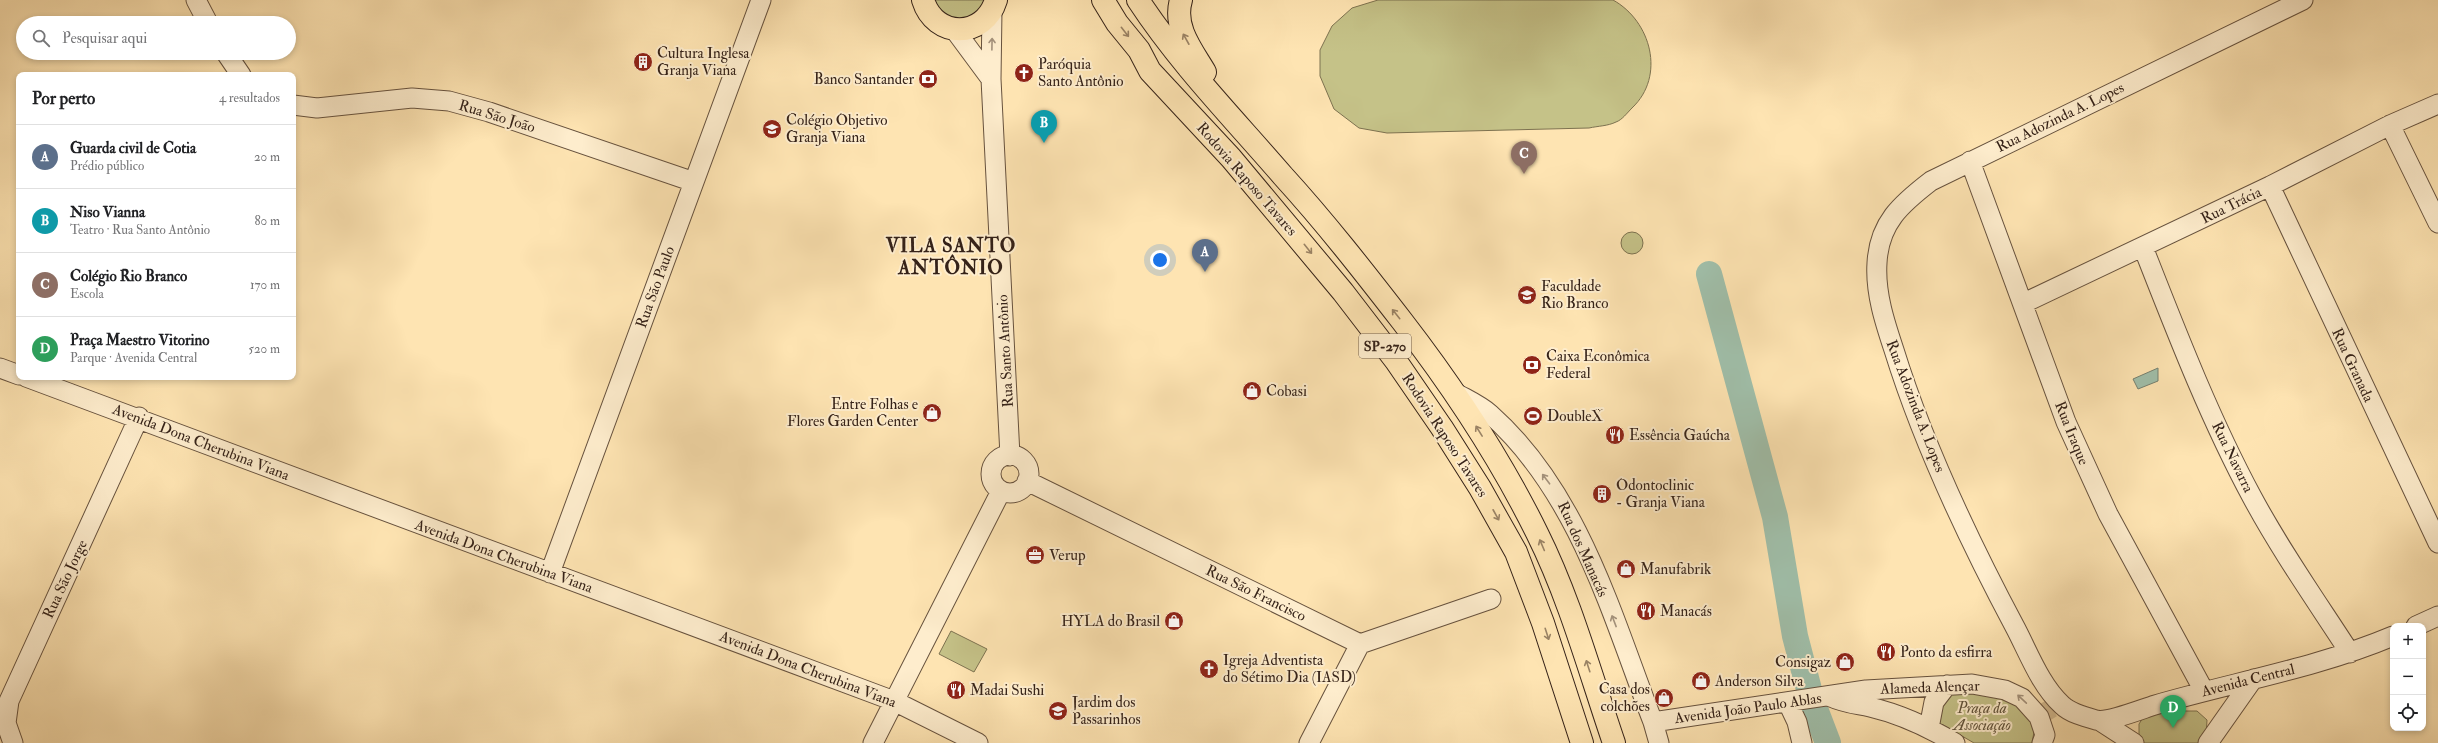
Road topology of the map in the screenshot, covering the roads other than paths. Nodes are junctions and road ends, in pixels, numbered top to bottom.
1 (196, 0) edge
2 (761, 0) edge
3 (923, 0) edge
4 (1103, 0) edge
5 (1138, 0) edge
6 (1181, 0) edge
7 (2303, 0) edge
8 (994, 5) edge
9 (204, 16) edge
10 (954, 29) junction
11 (231, 60) edge
12 (239, 72) edge
13 (991, 79) junction
14 (2438, 104) edge
15 (296, 105) edge
16 (1234, 121) junction
17 (2390, 125) junction
18 (1970, 161) junction
19 (694, 182) junction
20 (2270, 186) junction
21 (2438, 223) edge
22 (2143, 247) junction
23 (2024, 303) junction
24 (0, 368) edge
25 (16, 373) edge
26 (34, 380) edge
27 (1454, 392) junction
28 (139, 418) junction
29 (1010, 456) junction
30 (1027, 481) junction
31 (1000, 491) junction
32 (2438, 543) edge
33 (550, 573) junction
34 (1491, 599) dead end
35 (2438, 616) edge
36 (2423, 623) edge
37 (2390, 637) edge
38 (1360, 644) junction
39 (2350, 653) junction
40 (2254, 679) junction
41 (1947, 685) junction
42 (2204, 691) junction
43 (1821, 698) junction
44 (894, 701) junction
45 (1788, 703) junction
46 (2055, 712) junction
47 (2100, 721) junction
48 (1653, 722) junction
49 (1929, 728) junction
50 (13, 743) edge
51 (873, 743) edge
52 (978, 743) edge
53 (1309, 743) edge
54 (1582, 743) edge
55 (1614, 743) edge
56 (1659, 743) edge
57 (1802, 743) edge
58 (1954, 743) edge
59 (2042, 743) edge
60 (2134, 743) edge
61 (2208, 743) edge

1 - 9 street
2 - 19 street, Rua São Paulo
3 - 10 main road
4 -> 54 main road, Rodovia Raposo Tavares / SP-270
5 - 16 main road, Rodovia Raposo Tavares / SP-270
16 -> 6 main road
7 - 18 street, Rua Adozinda A. Lopes
8 - 10 main road
13 -> 8 street, Rua Santo Antônio
10 - 13 street
11 - 12 street
13 - 29 street, Rua Santo Antônio
14 - 17 street, Rua Trácia
15 - 19 street, Rua São João
27 -> 16 main road, Rodovia Raposo Tavares / SP-270
17 - 20 street, Rua Trácia
17 - 21 street
18 - 23 street, Rua Iraque
18 - 46 street, Rua Adozinda A. Lopes
19 - 33 street, Rua São Paulo
20 - 22 street, Rua Trácia
20 - 32 street, Rua Granada
22 - 23 street, Rua Trácia
22 - 39 street, Rua Navarra
23 - 42 street, Rua Iraque
24 - 25 street
26 - 28 street, Avenida Dona Cherubina Viana
48 -> 27 street, Rua dos Manacás
55 -> 27 main road, Rodovia Raposo Tavares / SP-270
28 - 33 street, Avenida Dona Cherubina Viana
28 - 50 street, Rua São Jorge
29 - 30 street
29 - 31 street
30 - 31 street
30 - 38 street, Rua São Francisco
31 - 44 street
33 - 44 street, Avenida Dona Cherubina Viana
34 - 38 street
35 - 36 street
37 - 39 street, Avenida Central
38 - 53 street
39 - 40 street, Avenida Central
40 - 42 street, Avenida Central
40 - 61 street
41 - 43 street, Alameda Alençar
46 -> 41 street, Alameda Alençar
41 - 49 street
42 - 47 street, Avenida Central
43 - 45 street, Avenida João Paulo Ablas
43 - 49 street, Avenida João Paulo Ablas
44 - 51 street
44 - 52 street, Avenida Dona Cherubina Viana
45 - 48 street, Avenida João Paulo Ablas
45 - 57 street
46 - 47 street
46 - 59 street, Alameda Alençar
47 - 60 street
48 - 56 street, Rua dos Manacás
49 - 58 street, Avenida João Paulo Ablas

